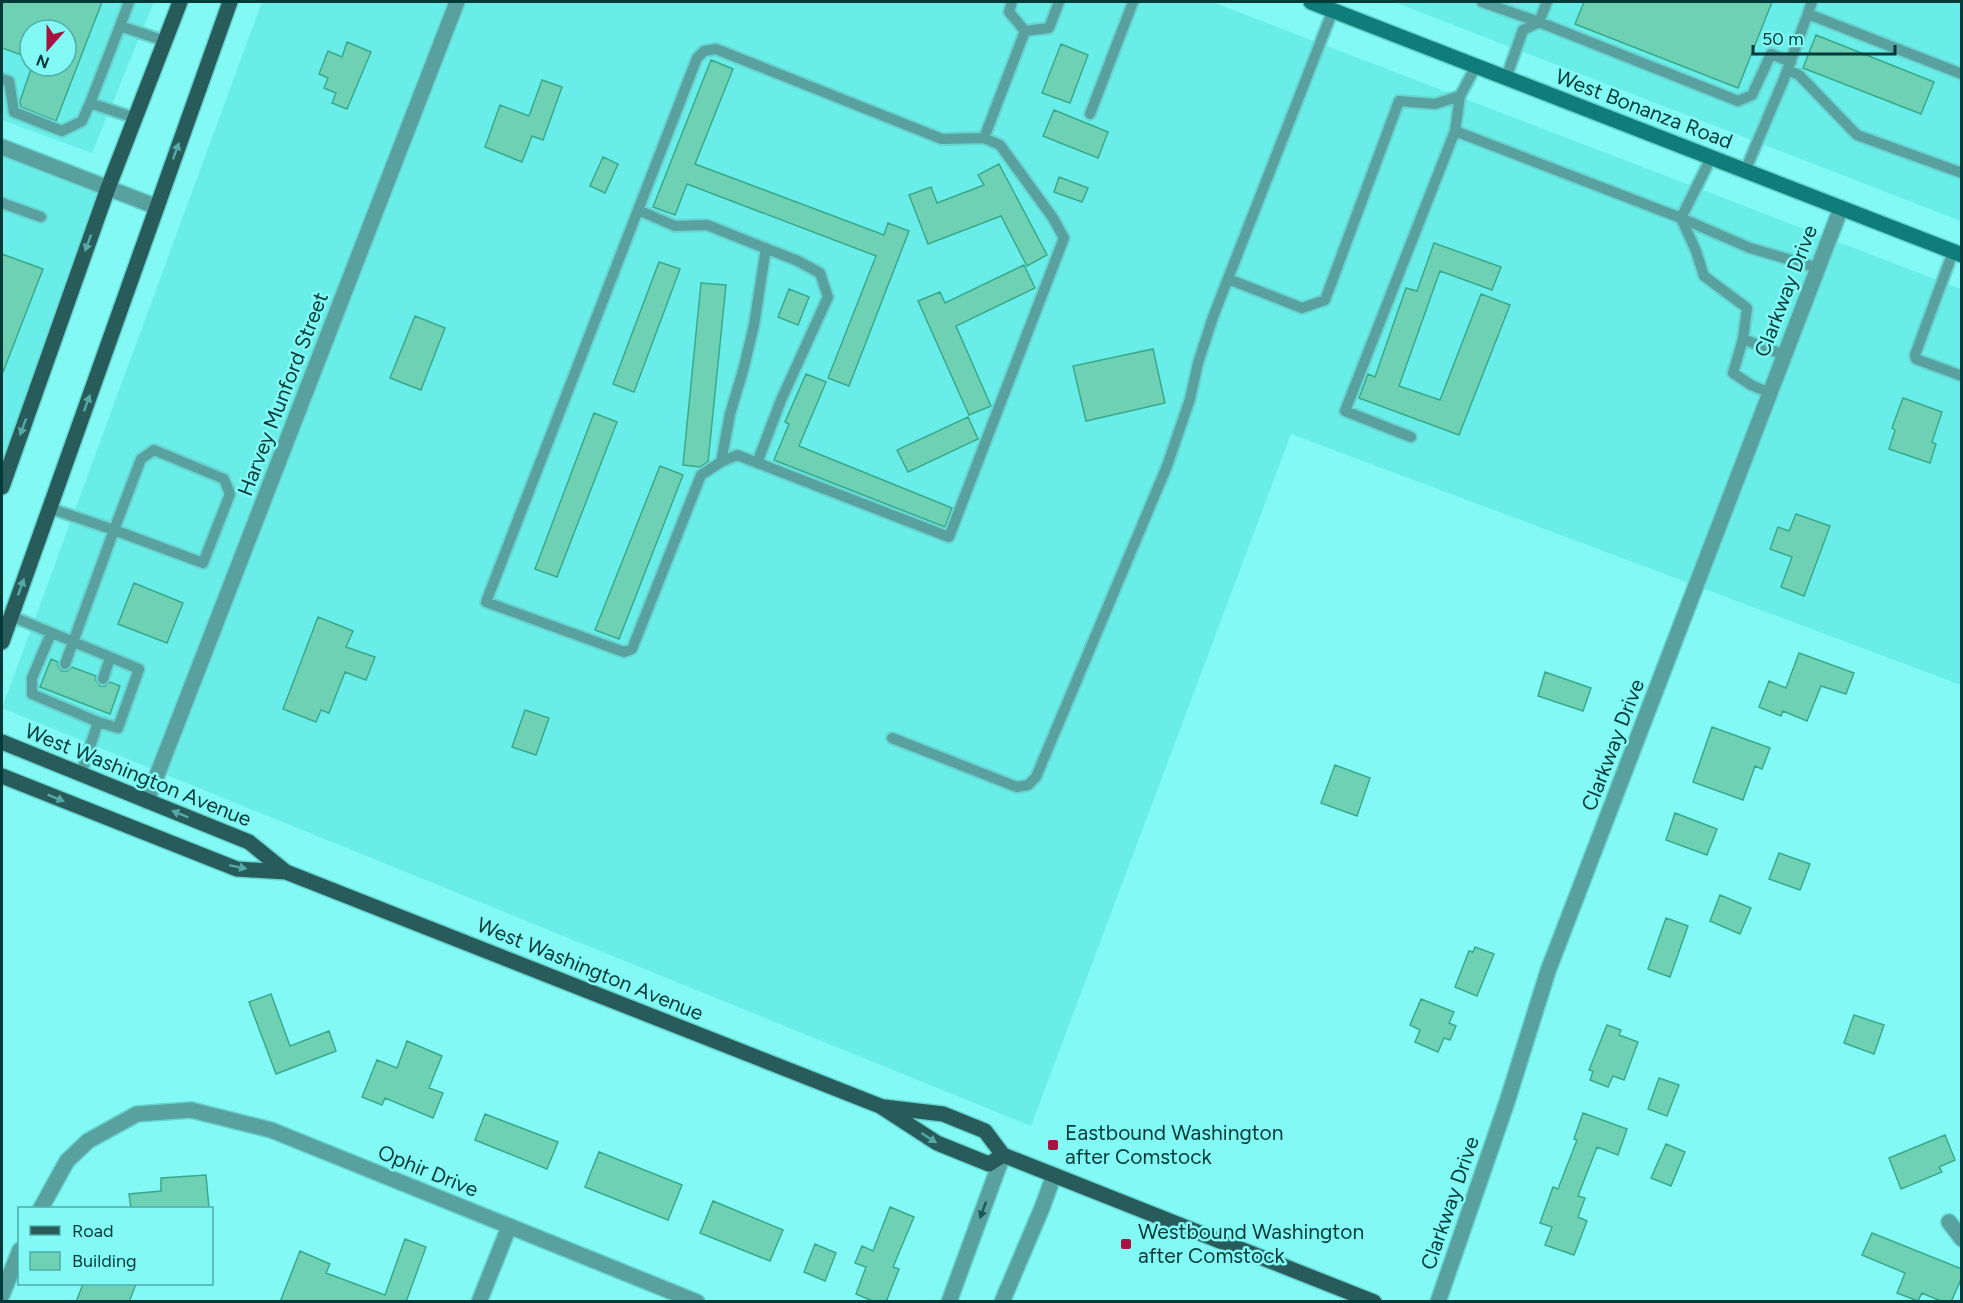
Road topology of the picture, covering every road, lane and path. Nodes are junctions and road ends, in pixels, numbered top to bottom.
1 (129, 2) edge
2 (180, 2) edge
3 (230, 2) edge
4 (457, 2) edge
5 (1012, 2) edge
6 (1059, 2) edge
7 (1133, 2) edge
8 (1311, 2) edge
9 (1482, 2) edge
10 (1547, 2) edge
11 (1812, 2) edge
12 (1333, 10) junction
13 (1808, 14) junction
14 (1539, 21) junction
15 (120, 26) junction
16 (1025, 31) junction
17 (165, 41) junction
18 (1476, 66) junction
19 (1789, 66) junction
20 (1962, 74) edge
21 (1506, 78) junction
22 (2, 79) edge
23 (1460, 96) junction
24 (90, 103) junction
25 (1090, 114) dead end
26 (135, 118) junction
27 (1455, 131) junction
28 (984, 138) junction
29 (2, 147) edge
30 (1711, 158) junction
31 (1745, 171) junction
32 (1962, 172) edge
33 (108, 188) junction
34 (2, 203) edge
35 (157, 207) junction
36 (1841, 208) junction
37 (638, 210) junction
38 (41, 217) dead end
39 (1681, 218) junction
40 (766, 248) junction
41 (1957, 253) edge
42 (1818, 268) junction
43 (1228, 279) junction
44 (1743, 339) junction
45 (1784, 355) junction
46 (1962, 376) edge
47 (1770, 393) junction
48 (1412, 437) dead end
49 (721, 462) junction
50 (757, 463) junction
51 (2, 487) edge
52 (49, 508) junction
53 (114, 530) junction
54 (11, 616) junction
55 (51, 633) junction
56 (2, 642) edge
57 (74, 642) junction
58 (110, 658) junction
59 (65, 664) dead end
60 (103, 679) dead end
61 (93, 716) junction
62 (892, 738) dead end
63 (2, 742) edge
64 (81, 774) junction
65 (2, 776) edge
66 (147, 801) junction
67 (286, 872) junction
68 (880, 1106) junction
69 (1003, 1155) junction
70 (1054, 1175) junction
71 (42, 1207) edge
72 (1949, 1222) dead end
73 (508, 1227) junction
74 (1962, 1239) edge
75 (18, 1255) edge
76 (2, 1295) edge
77 (479, 1302) edge
78 (697, 1302) edge
79 (949, 1302) edge
80 (1002, 1302) edge
81 (1374, 1302) edge
82 (1438, 1302) edge

1 - 15 lane
2 - 17 main road
35 -> 3 main road
4 - 66 street, Harvey Munford Street
5 - 16 lane
6 - 16 lane
7 - 25 lane
8 - 12 main road, West Bonanza Road
9 - 14 lane
10 - 14 lane
11 - 13 lane
12 - 18 main road, West Bonanza Road
12 - 43 lane
13 - 19 lane
13 - 20 lane
14 - 19 lane
14 - 21 lane
15 - 17 lane
15 - 24 lane
16 - 28 lane
17 - 26 main road
18 - 21 main road, West Bonanza Road
18 - 23 lane
19 - 31 lane
19 - 32 lane
21 - 30 main road, West Bonanza Road
22 - 24 lane
23 - 27 lane
23 - 43 lane
24 - 26 lane
26 - 33 main road
27 - 39 lane
27 - 48 lane
28 - 37 lane
28 - 50 lane
29 - 33 street
30 - 31 main road, West Bonanza Road
30 - 39 lane
31 - 36 main road, West Bonanza Road
33 - 35 street
33 -> 51 main road
34 - 38 lane
52 -> 35 main road
36 - 41 main road, West Bonanza Road
36 - 42 street, Clarkway Drive
37 - 40 lane
37 - 49 lane
39 - 42 lane
39 - 44 lane
40 - 49 lane
40 - 50 lane
41 - 46 lane
42 - 45 street, Clarkway Drive
43 - 62 lane
44 - 45 lane
44 - 47 lane
45 - 47 street, Clarkway Drive
47 - 82 street, Clarkway Drive
49 - 50 lane
52 - 53 lane
54 -> 52 main road
53 - 53 lane
53 - 57 lane
54 - 55 lane
54 - 56 main road
55 - 57 lane
55 - 61 lane
57 - 58 lane
57 - 59 lane
58 - 60 lane
58 - 61 lane
61 - 64 lane
63 - 64 main road, West Washington Avenue
64 - 66 main road, West Washington Avenue
65 -> 67 main road, West Washington Avenue
67 -> 66 main road, West Washington Avenue
67 - 68 main road, West Washington Avenue
68 - 69 main road, West Washington Avenue
68 -> 69 main road, West Washington Avenue
69 - 70 main road
69 -> 79 street
70 - 80 street
70 - 81 main road
71 - 73 street, Ophir Drive
72 - 74 street
73 - 77 street
73 - 78 street, Ophir Drive
75 - 76 street

